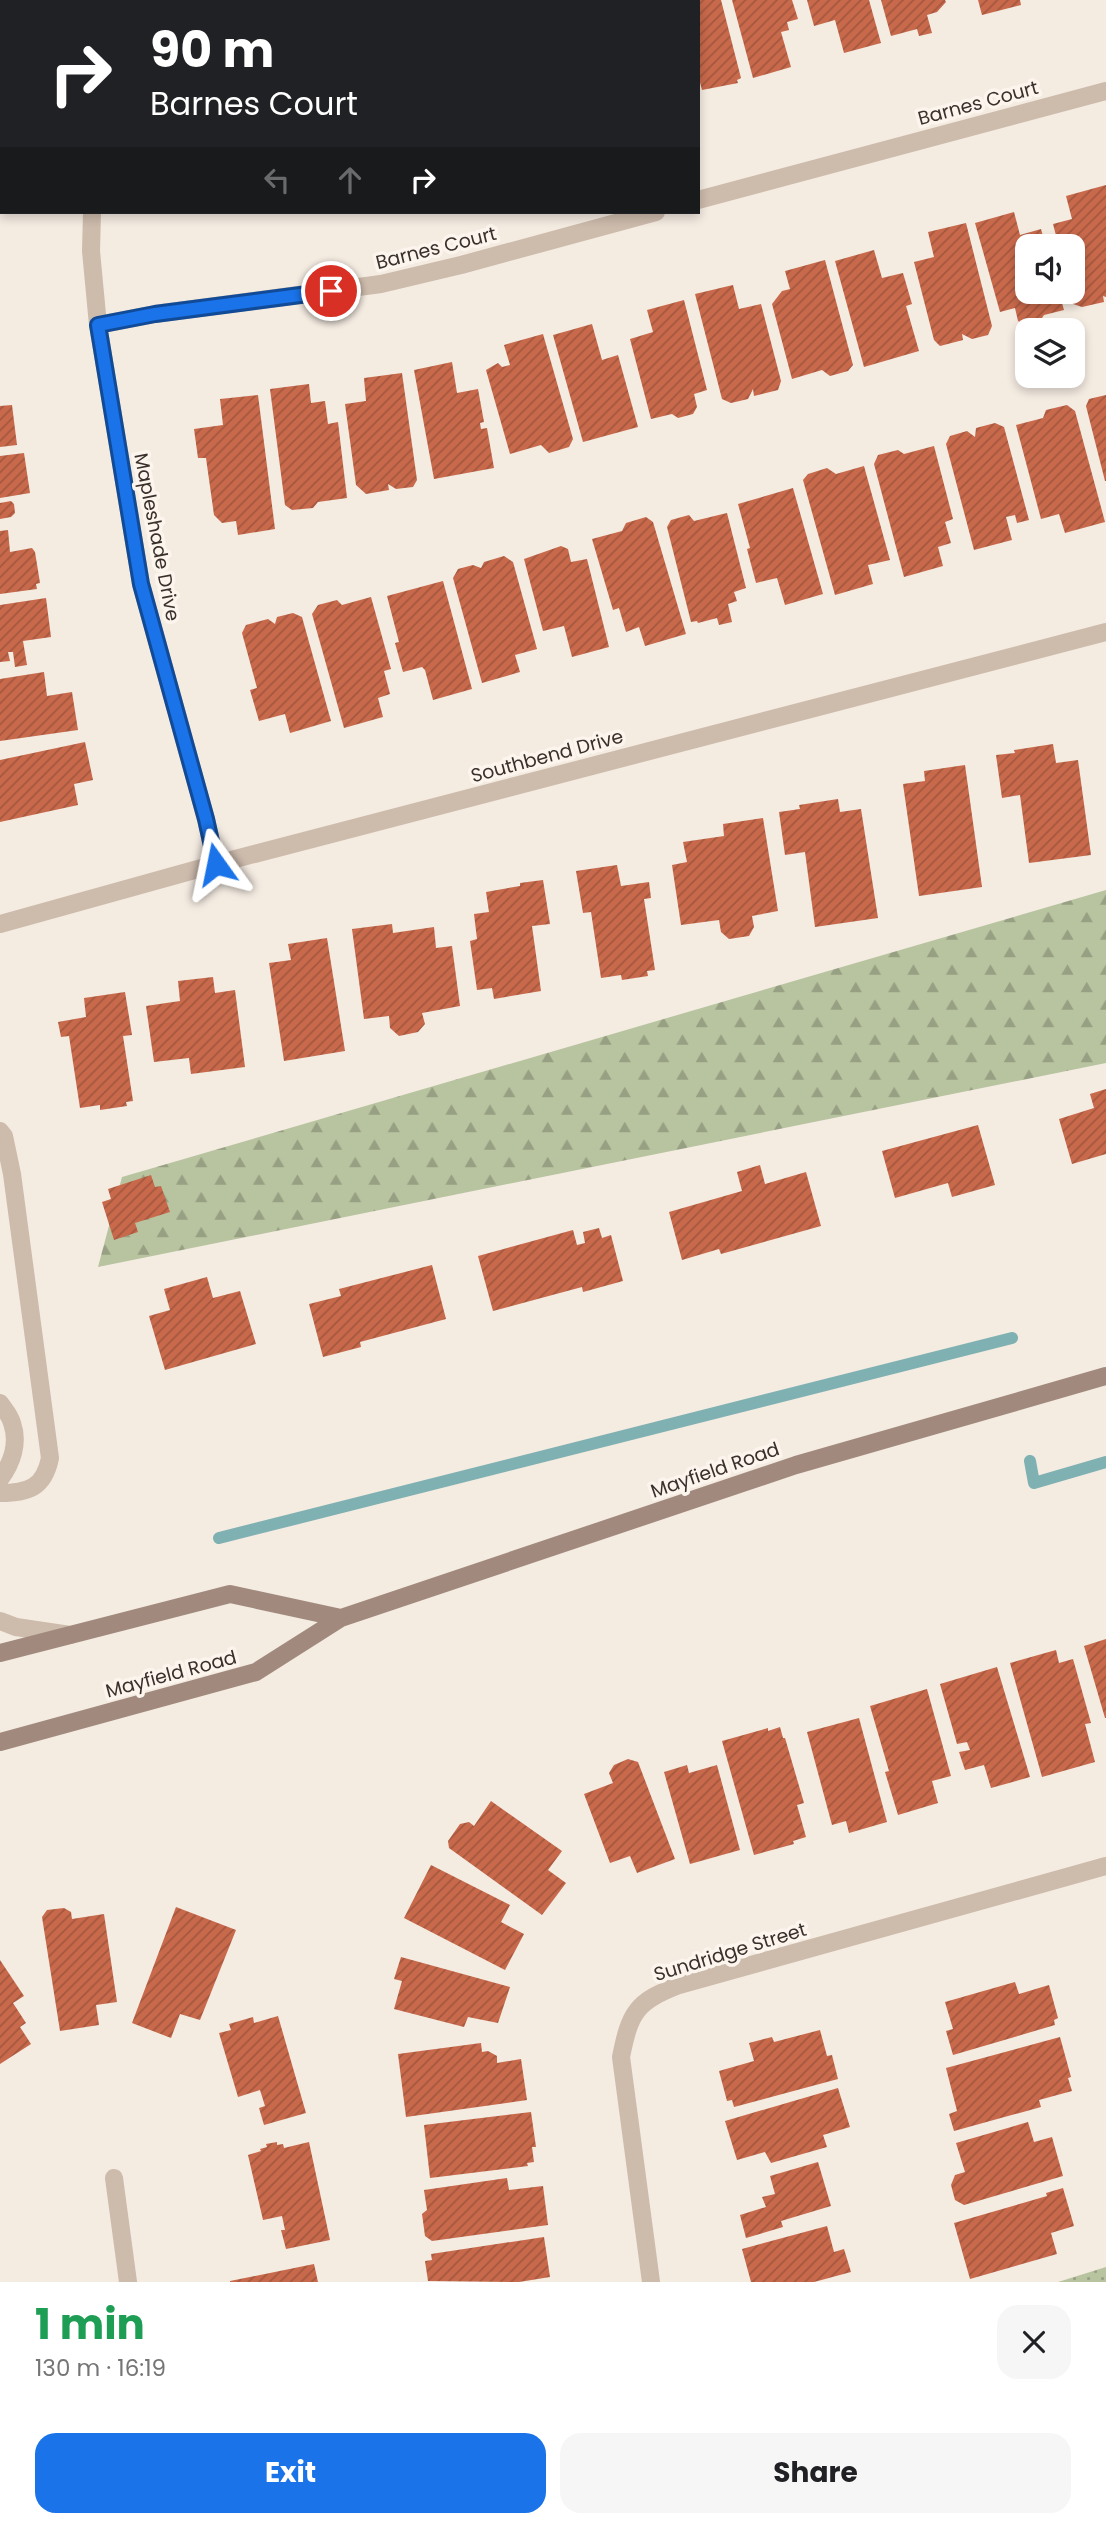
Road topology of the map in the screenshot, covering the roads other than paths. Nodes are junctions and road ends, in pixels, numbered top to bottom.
1 (1106, 91) edge
2 (700, 199) edge
3 (92, 214) edge
4 (649, 214) edge
5 (98, 325) junction
6 (1106, 632) edge
7 (216, 864) junction
8 (0, 925) edge
9 (0, 1131) edge
10 (0, 1156) edge
11 (12, 1174) junction
12 (1106, 1376) edge
13 (0, 1402) edge
14 (0, 1479) edge
15 (0, 1493) edge
16 (341, 1618) junction
17 (0, 1621) edge
18 (69, 1635) junction
19 (0, 1653) edge
20 (0, 1742) edge
21 (1106, 1866) edge
22 (114, 2178) dead end
23 (128, 2282) edge
24 (652, 2282) edge

1 - 2 street, Barnes Court
3 - 5 street, Mapleshade Drive
4 - 5 street, Barnes Court
5 - 7 street, Mapleshade Drive
6 - 7 street, Southbend Drive
7 - 8 street, Southbend Drive
9 - 11 street
10 - 11 street
11 - 15 street
12 - 16 main road, Mayfield Road
13 - 14 street
16 - 18 main road
16 - 20 main road, Mayfield Road
17 - 18 street
18 - 19 main road
21 - 24 street, Sundridge Street
22 - 23 street

